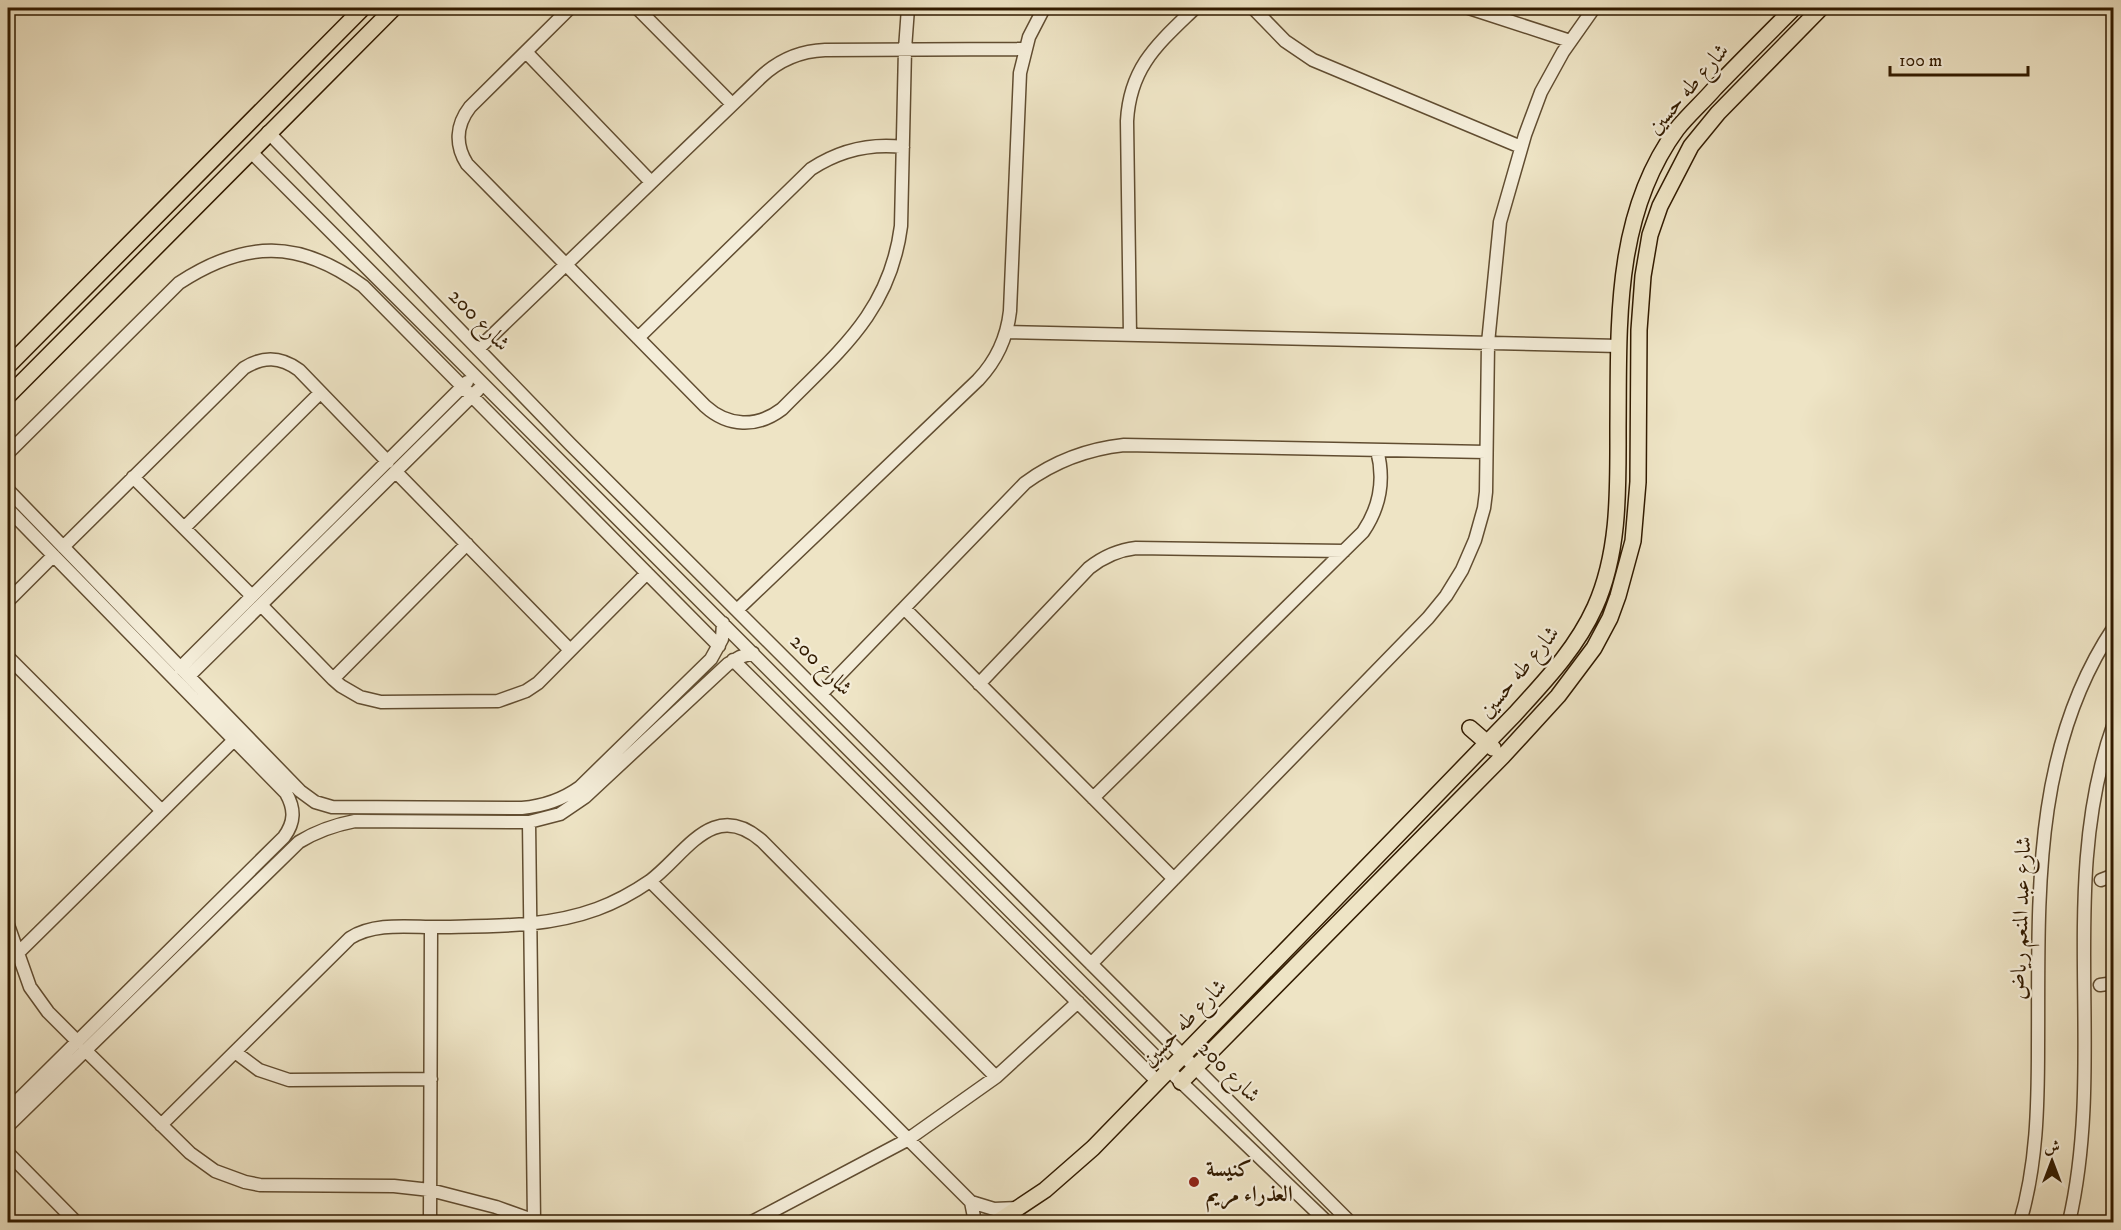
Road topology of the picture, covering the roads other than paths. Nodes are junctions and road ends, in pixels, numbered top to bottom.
1 (363, 8) edge
2 (394, 8) edge
3 (570, 8) edge
4 (637, 8) edge
5 (908, 8) edge
6 (1044, 8) edge
7 (1196, 8) edge
8 (1253, 8) edge
9 (1469, 8) edge
10 (1594, 8) edge
11 (1794, 8) edge
12 (1821, 8) edge
13 (1570, 41) junction
14 (905, 49) junction
15 (1025, 49) junction
16 (526, 52) junction
17 (732, 104) junction
18 (268, 132) junction
19 (903, 147) junction
20 (1521, 147) junction
21 (250, 151) junction
22 (651, 182) junction
23 (566, 265) junction
24 (1006, 332) junction
25 (1130, 334) junction
26 (638, 338) junction
27 (1488, 343) junction
28 (1619, 346) junction
29 (478, 349) junction
30 (8, 366) edge
31 (479, 379) junction
32 (467, 392) junction
33 (320, 393) junction
34 (8, 396) edge
35 (1377, 450) junction
36 (1486, 452) junction
37 (8, 453) edge
38 (392, 467) junction
39 (133, 477) junction
40 (8, 490) edge
41 (8, 509) edge
42 (184, 528) junction
43 (466, 544) junction
44 (63, 547) junction
45 (1344, 551) junction
46 (53, 556) junction
47 (647, 573) junction
48 (8, 601) edge
49 (257, 601) junction
50 (904, 608) junction
51 (737, 610) junction
52 (723, 623) junction
53 (2114, 627) edge
54 (719, 646) junction
55 (570, 650) junction
56 (753, 653) junction
57 (8, 657) edge
58 (733, 660) junction
59 (185, 672) junction
60 (333, 679) junction
61 (979, 684) junction
62 (821, 694) junction
63 (2114, 723) edge
64 (1470, 728) dead end
65 (234, 740) junction
66 (1487, 743) junction
67 (1503, 756) junction
68 (1093, 798) junction
69 (162, 811) junction
70 (529, 822) junction
71 (2114, 875) edge
72 (1174, 879) junction
73 (2101, 880) dead end
74 (650, 881) junction
75 (530, 924) junction
76 (8, 925) edge
77 (430, 927) junction
78 (18, 952) junction
79 (1091, 964) junction
80 (2114, 983) edge
81 (2100, 985) dead end
82 (1078, 1002) junction
83 (81, 1045) junction
84 (235, 1052) junction
85 (1183, 1056) junction
86 (1195, 1068) junction
87 (1164, 1076) junction
88 (996, 1077) junction
89 (430, 1079) junction
90 (1181, 1082) junction
91 (8, 1110) edge
92 (161, 1125) junction
93 (8, 1126) edge
94 (907, 1140) junction
95 (8, 1154) edge
96 (430, 1190) junction
97 (971, 1202) junction
98 (1019, 1208) junction
99 (76, 1222) edge
100 (430, 1222) edge
101 (536, 1222) edge
102 (752, 1222) edge
103 (975, 1222) edge
104 (997, 1222) edge
105 (1327, 1222) edge
106 (1350, 1222) edge
107 (2020, 1222) edge
108 (2069, 1222) edge

1 - 30 main road
2 - 18 main road
3 - 16 street
4 - 17 street
5 - 14 street
6 - 15 street
7 - 25 street
8 - 20 street
9 - 13 street
10 - 13 street
11 - 28 main road, شارع طه حسين
12 - 67 main road, شارع طه حسين
13 - 20 street
14 - 15 street
14 - 17 street
14 - 19 street
15 - 24 street
16 - 22 street
16 - 23 street
17 - 22 street
18 - 21 main road
18 - 29 street, شارع 200
19 - 26 street
19 - 26 street
20 - 27 street
21 - 31 street, شارع 200
21 - 34 main road
22 - 23 street
23 - 26 street
23 - 29 street
24 - 25 street
24 - 51 street
25 - 27 street
27 - 28 street
27 - 36 street
28 - 66 main road, شارع طه حسين
29 - 51 street, شارع 200
31 - 32 street
31 - 52 street, شارع 200
32 - 37 street
32 - 38 street
32 - 47 street
33 - 38 street
33 - 39 street
33 - 42 street
35 - 36 street
35 - 45 street
35 - 50 street
36 - 72 street
38 - 43 street
38 - 49 street
39 - 42 street
39 - 44 street
40 - 44 street
41 - 46 street
42 - 49 street
43 - 55 street
43 - 60 street
44 - 59 street
45 - 61 street
45 - 68 street
46 - 48 street
46 - 65 street
47 - 54 street
47 - 55 street
49 - 59 street
49 - 60 street
50 - 61 street
50 - 62 street
51 - 62 street, شارع 200
52 - 54 street
52 - 56 street, شارع 200
53 - 107 street, شارع عبد المنعم رياض
54 - 59 street
55 - 60 street
56 - 58 street
56 - 87 street, شارع 200
57 - 69 street
58 - 70 street
58 - 82 street
61 - 68 street
62 - 79 street, شارع 200
63 - 108 street
64 - 66 main road
65 - 69 street
65 - 83 street
66 - 67 main road
66 - 85 main road, شارع طه حسين
67 - 86 main road, شارع طه حسين
68 - 72 street
69 - 78 street
70 - 75 street
70 - 83 street
71 - 73 street
72 - 79 street
74 - 75 street
74 - 88 street
74 - 94 street
75 - 77 street
75 - 101 street
76 - 78 street
77 - 84 street
77 - 89 street
78 - 83 street
79 - 85 street, شارع 200
80 - 81 street
82 - 87 street
82 - 88 street
83 - 91 street
83 - 92 street
83 - 93 street
84 - 89 street
84 - 92 street
85 - 86 street, شارع 200
85 - 87 main road, شارع طه حسين
86 - 90 main road, شارع طه حسين
86 - 106 street, شارع 200
87 - 90 street, شارع 200
87 - 98 main road, شارع طه حسين
88 - 94 street
89 - 96 street
90 - 105 street, شارع 200
92 - 96 street
94 - 97 street
94 - 102 street
95 - 99 street
96 - 100 street
96 - 101 street
97 - 98 street
97 - 103 street
98 - 104 main road, شارع طه حسين

